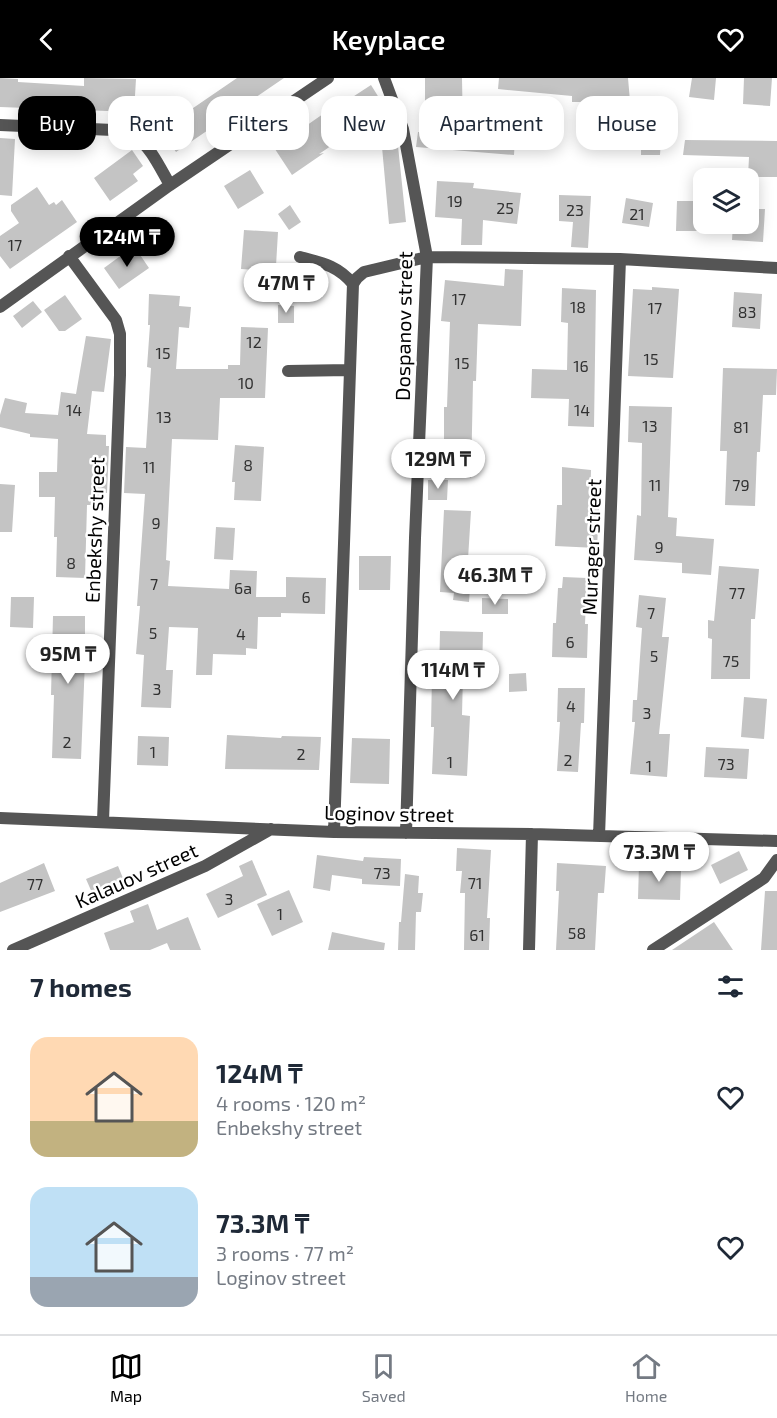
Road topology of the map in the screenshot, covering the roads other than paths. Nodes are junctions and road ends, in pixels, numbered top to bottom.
1 (328, 78) edge
2 (384, 78) edge
3 (0, 125) edge
4 (170, 185) junction
5 (69, 256) junction
6 (300, 256) dead end
7 (427, 257) junction
8 (620, 260) junction
9 (777, 268) edge
10 (353, 284) junction
11 (0, 307) edge
12 (349, 370) junction
13 (288, 371) dead end
14 (0, 818) edge
15 (103, 821) junction
16 (271, 829) junction
17 (334, 832) junction
18 (406, 833) junction
19 (532, 834) junction
20 (599, 836) junction
21 (777, 841) edge
22 (777, 860) edge
23 (13, 950) edge
24 (529, 950) edge
25 (653, 950) edge

1 - 4 street
2 - 7 street, Dospanov street
3 - 4 street
4 - 5 street
5 - 11 street
5 - 15 street, Enbekshy street
6 - 10 street
7 - 8 street
7 - 10 street
7 - 18 street, Dospanov street
8 - 9 street
8 - 20 street, Murager street
10 - 12 street
12 - 13 street
12 - 17 street
14 - 15 street, Loginov street
15 - 16 street, Loginov street
16 - 17 street, Loginov street
16 - 23 street, Kalauov street
17 - 18 street, Loginov street
18 - 19 street, Loginov street
19 - 20 street, Loginov street
19 - 24 street
20 - 21 street, Loginov street
22 - 25 street

